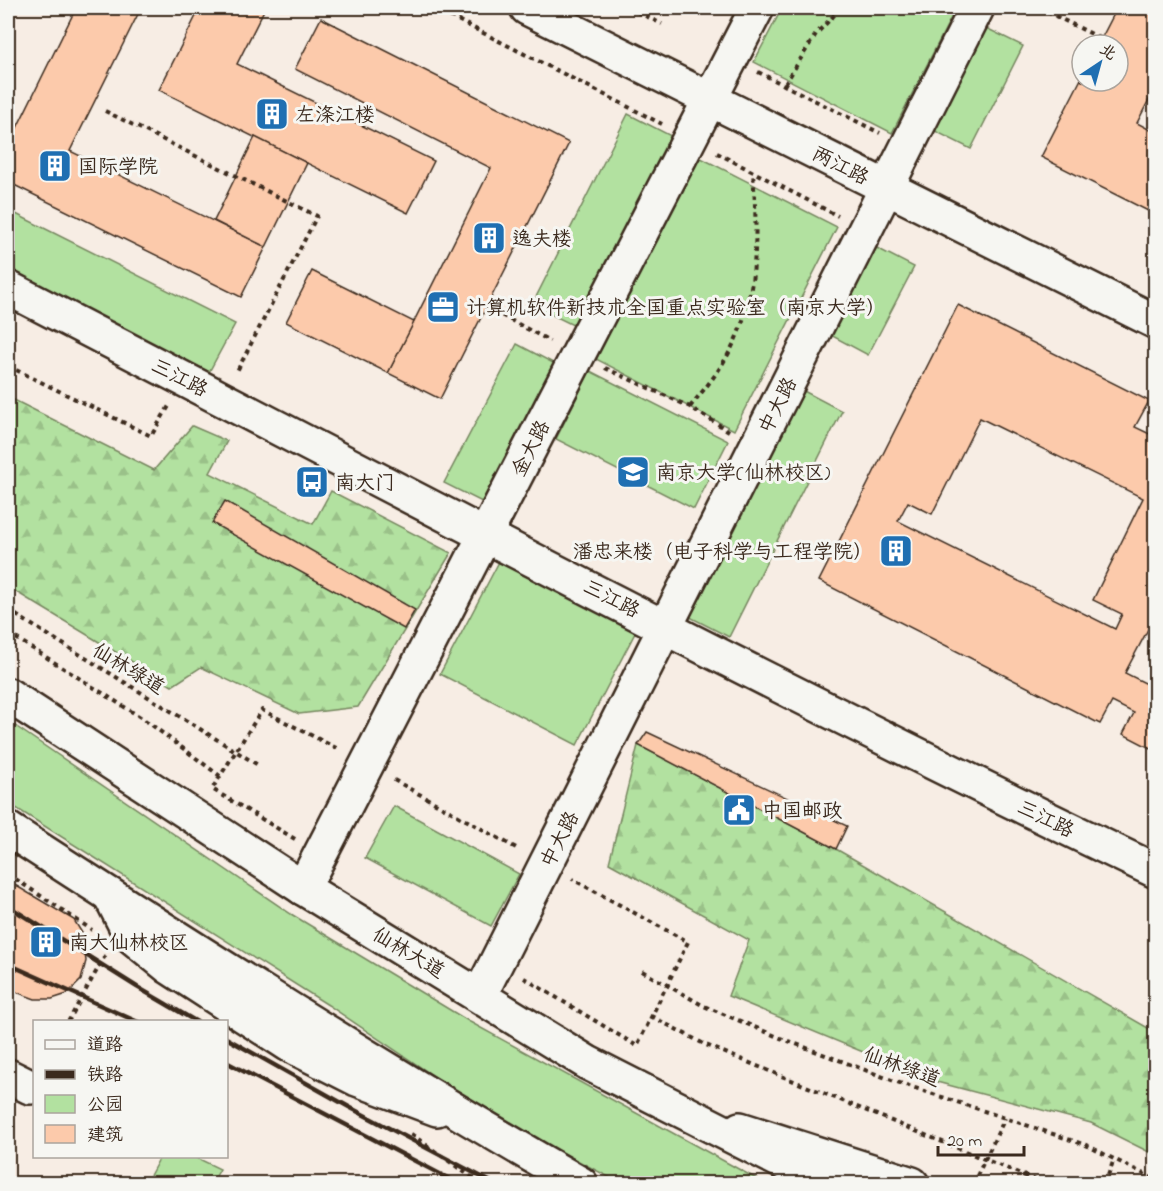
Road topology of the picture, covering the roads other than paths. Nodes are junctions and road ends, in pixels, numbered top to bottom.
1 (526, 8) edge
2 (757, 8) edge
3 (977, 8) edge
4 (710, 100) junction
5 (886, 188) junction
6 (8, 288) edge
7 (1155, 322) edge
8 (485, 533) junction
9 (666, 626) junction
10 (8, 695) edge
11 (8, 829) edge
12 (1155, 871) edge
13 (303, 888) junction
14 (480, 995) junction
15 (686, 1113) junction
16 (581, 1184) edge
17 (826, 1184) edge
18 (912, 1184) edge

1 - 4 street, 两江路
2 - 4 street, 金大路
3 - 5 street, 中大路
4 - 5 street, 两江路
4 - 8 street, 金大路
5 - 7 street, 两江路
5 - 9 street, 中大路
6 - 8 street, 三江路
8 - 9 street, 三江路
8 - 13 street, 金大路
9 - 12 street, 三江路
9 - 14 street, 中大路
10 - 13 street, 仙林大道
11 - 16 street
13 - 14 street, 仙林大道
14 - 15 street, 仙林大道
15 - 17 street, 仙林大道
15 - 18 street

